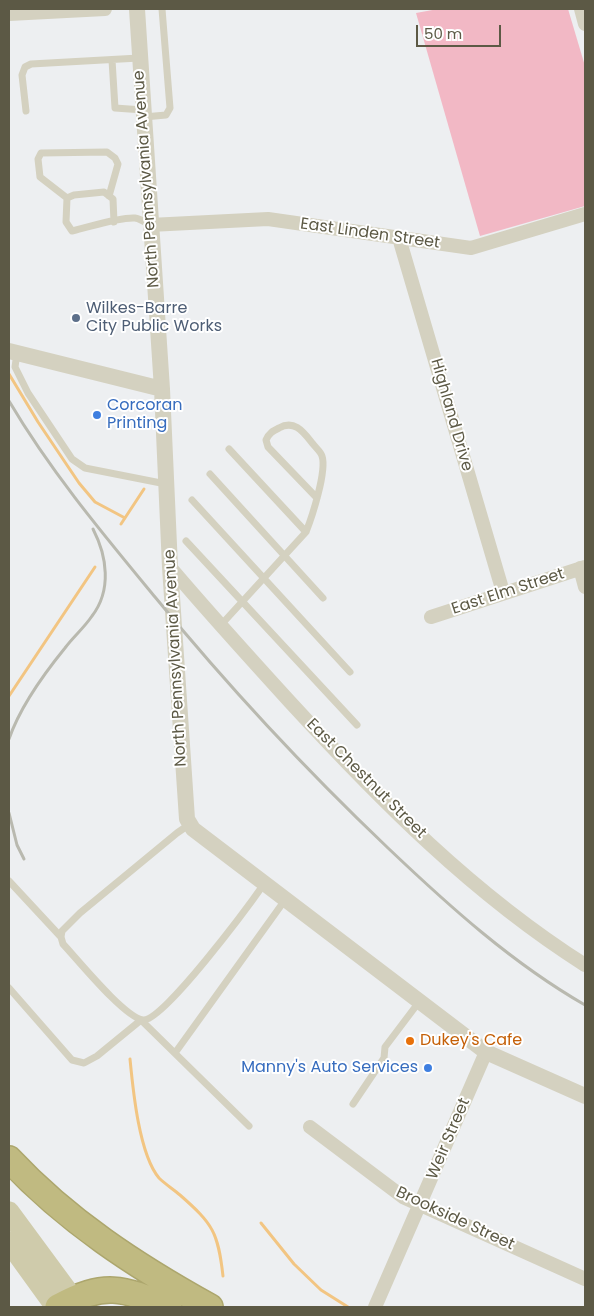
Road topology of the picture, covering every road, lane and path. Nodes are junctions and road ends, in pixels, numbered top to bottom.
1 (105, 9) edge
2 (137, 9) edge
3 (162, 9) edge
4 (581, 9) edge
5 (9, 14) edge
6 (585, 24) edge
7 (140, 58) junction
8 (112, 60) junction
9 (26, 111) dead end
10 (143, 113) junction
11 (109, 196) junction
12 (67, 198) junction
13 (585, 214) edge
14 (114, 222) junction
15 (150, 225) junction
16 (399, 238) junction
17 (13, 352) edge
18 (162, 389) junction
19 (229, 449) dead end
20 (210, 474) dead end
21 (166, 484) junction
22 (317, 498) junction
23 (192, 500) dead end
24 (306, 532) junction
25 (186, 541) dead end
26 (284, 555) junction
27 (170, 567) junction
28 (583, 568) edge
29 (263, 578) junction
30 (585, 587) edge
31 (503, 592) junction
32 (323, 598) dead end
33 (241, 602) junction
34 (431, 617) dead end
35 (220, 626) junction
36 (350, 672) dead end
37 (357, 725) dead end
38 (190, 824) junction
39 (9, 881) edge
40 (265, 884) junction
41 (286, 899) junction
42 (61, 937) junction
43 (585, 966) edge
44 (9, 988) edge
45 (420, 1002) junction
46 (141, 1020) junction
47 (486, 1052) junction
48 (175, 1053) junction
49 (585, 1096) edge
50 (354, 1104) dead end
51 (249, 1126) dead end
52 (310, 1127) dead end
53 (9, 1159) edge
54 (421, 1205) junction
55 (9, 1212) edge
56 (9, 1242) edge
57 (585, 1278) edge
58 (66, 1305) edge
59 (169, 1307) edge
60 (210, 1307) edge
61 (375, 1307) edge

1 - 5 street
2 - 7 street, North Pennsylvania Avenue
3 - 10 lane
4 - 6 street
7 - 8 lane
7 - 10 street, North Pennsylvania Avenue
8 - 9 lane
8 - 10 lane
10 - 15 street, North Pennsylvania Avenue
11 - 12 lane
11 - 12 lane
11 - 14 lane
12 - 14 lane
13 - 16 street, East Linden Street
14 - 15 lane
15 - 16 street, East Linden Street
15 - 18 street, North Pennsylvania Avenue
16 - 31 street, Highland Drive
17 - 18 street
17 - 21 lane
18 - 21 street, North Pennsylvania Avenue
19 - 24 lane
20 - 26 lane
21 - 27 street, North Pennsylvania Avenue
22 - 22 lane
22 - 24 lane
23 - 29 lane
24 - 26 lane
25 - 33 lane
26 - 29 lane
26 - 32 lane
27 - 35 street, East Chestnut Street
27 - 38 street, North Pennsylvania Avenue
28 - 30 street
28 - 31 street, East Elm Street
29 - 33 lane
29 - 36 lane
31 - 34 street, East Elm Street
33 - 35 lane
33 - 37 lane
35 - 43 street, East Chestnut Street
38 - 40 street
38 - 42 lane
39 - 42 lane
40 - 41 street
40 - 46 lane
41 - 45 street
41 - 48 lane
42 - 46 lane
44 - 46 lane
45 - 47 street
45 - 50 lane
46 - 48 lane
47 - 49 street
47 - 54 street, Weir Street
48 - 51 lane
52 - 54 street, Brookside Street
53 - 60 highway
54 - 57 street, Brookside Street
54 - 61 street, Weir Street
55 - 58 main road
56 - 58 main road
58 - 59 highway

